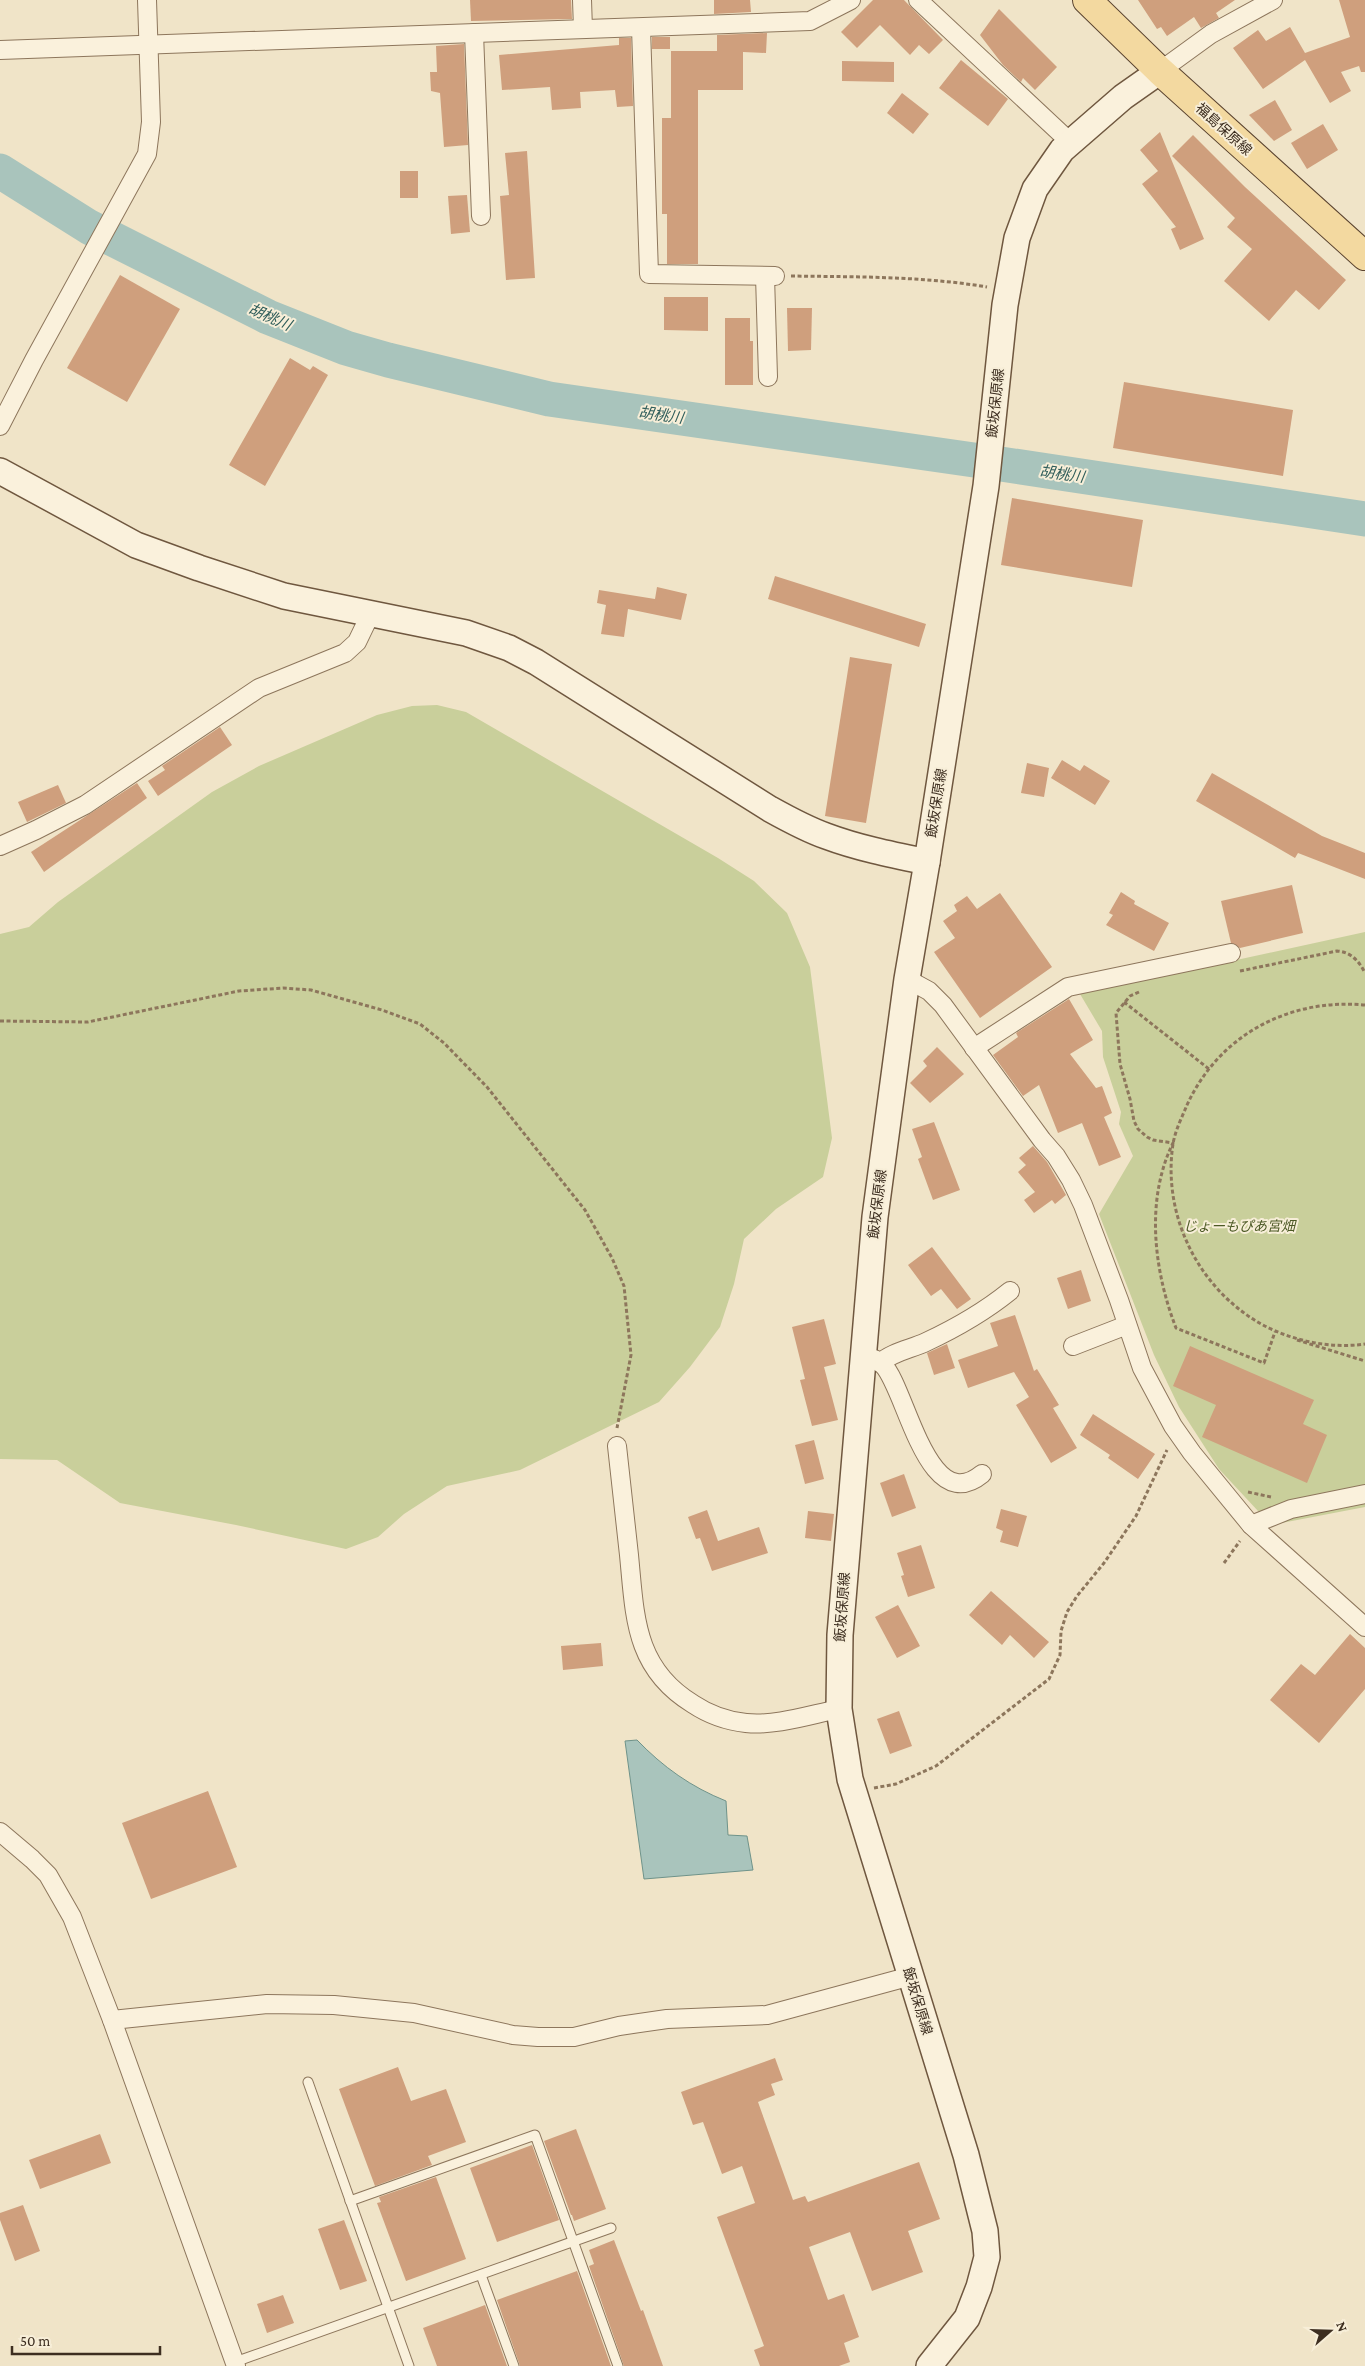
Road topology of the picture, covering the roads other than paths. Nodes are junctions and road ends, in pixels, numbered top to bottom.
1 (147, 0) edge
2 (582, 0) edge
3 (851, 0) edge
4 (918, 0) edge
5 (1087, 0) edge
6 (1273, 0) edge
7 (641, 28) junction
8 (583, 29) junction
9 (474, 33) junction
10 (149, 45) junction
11 (0, 50) edge
12 (1160, 71) junction
13 (1070, 142) junction
14 (482, 216) dead end
15 (1365, 256) edge
16 (768, 378) dead end
17 (0, 426) edge
18 (0, 471) edge
19 (370, 615) junction
20 (0, 846) edge
21 (927, 862) junction
22 (1230, 953) dead end
23 (907, 979) junction
24 (974, 1048) junction
25 (1010, 1292) dead end
26 (1127, 1325) junction
27 (1073, 1346) dead end
28 (871, 1359) junction
29 (617, 1446) road end
30 (982, 1474) dead end
31 (1365, 1494) edge
32 (1251, 1525) junction
33 (1365, 1627) edge
34 (839, 1709) junction
35 (0, 1832) edge
36 (911, 1976) junction
37 (112, 2020) junction
38 (308, 2082) dead end
39 (350, 2201) junction
40 (611, 2228) dead end
41 (573, 2242) junction
42 (481, 2275) junction
43 (388, 2308) junction
44 (236, 2364) edge
45 (409, 2366) edge
46 (514, 2366) edge
47 (618, 2366) edge
48 (929, 2366) edge

1 - 10 street
2 - 8 street
3 - 7 street
4 - 13 street
5 - 12 main road, 福島保原線
6 - 12 street
7 - 8 street
7 - 16 street
8 - 9 street
9 - 10 street
9 - 14 street
10 - 11 street
10 - 17 street
12 - 13 main road, 飯坂保原線
12 - 15 main road, 福島保原線
13 - 21 main road, 飯坂保原線
18 - 19 main road
19 - 20 street
19 - 21 main road
21 - 23 main road, 飯坂保原線
22 - 24 street
23 - 24 street
23 - 28 main road, 飯坂保原線
24 - 26 street
25 - 28 street
26 - 27 street
26 - 32 street
28 - 30 street
28 - 34 main road, 飯坂保原線
29 - 34 street
31 - 32 street
32 - 33 street
34 - 36 main road, 飯坂保原線
35 - 37 street
36 - 37 street
36 - 48 main road, 飯坂保原線
37 - 44 street
38 - 39 lane
39 - 41 lane
39 - 43 lane
40 - 41 lane
41 - 42 lane
41 - 47 lane
42 - 43 lane
42 - 46 lane
43 - 44 lane
43 - 45 lane

